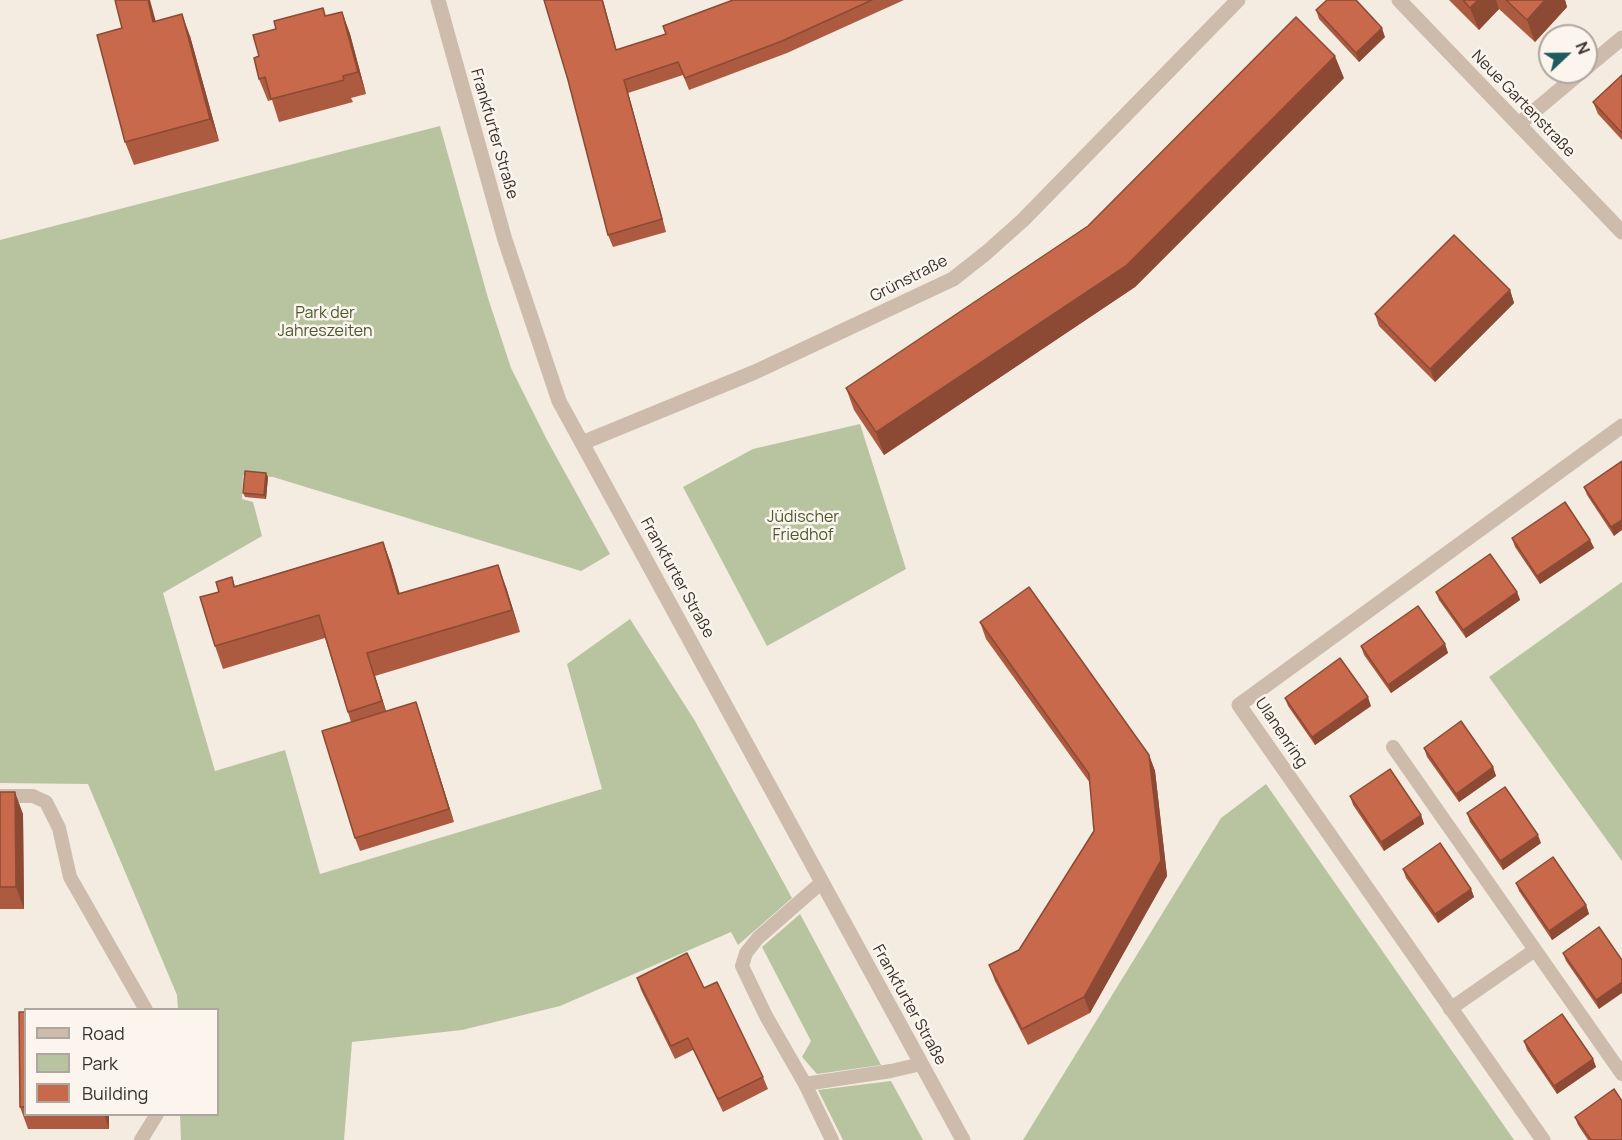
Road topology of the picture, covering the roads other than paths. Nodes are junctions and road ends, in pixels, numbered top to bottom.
1 (438, 0) edge
2 (1238, 0) edge
3 (1399, 0) edge
4 (1622, 38) edge
5 (1598, 58) edge
6 (1567, 84) edge
7 (1519, 124) junction
8 (1622, 232) edge
9 (1622, 426) edge
10 (582, 443) junction
11 (1393, 747) dead end
12 (0, 796) edge
13 (822, 882) junction
14 (1535, 950) junction
15 (145, 1008) edge
16 (1450, 1008) junction
17 (921, 1064) junction
18 (1622, 1074) edge
19 (805, 1084) junction
20 (156, 1116) edge
21 (141, 1140) edge
22 (832, 1140) edge
23 (963, 1140) edge
24 (1543, 1140) edge

1 - 10 street, Frankfurter Straße
2 - 10 street, Grünstraße
3 - 7 street, Neue Gartenstraße
4 - 5 street
6 - 7 street
7 - 8 street, Neue Gartenstraße
9 - 16 street, Ulanenring
10 - 13 street, Frankfurter Straße
11 - 14 lane
12 - 15 lane
13 - 17 street, Frankfurter Straße
13 - 19 lane
14 - 16 lane
14 - 18 lane
16 - 24 street, Ulanenring
17 - 19 lane
17 - 23 street, Frankfurter Straße
19 - 22 lane
20 - 21 lane

